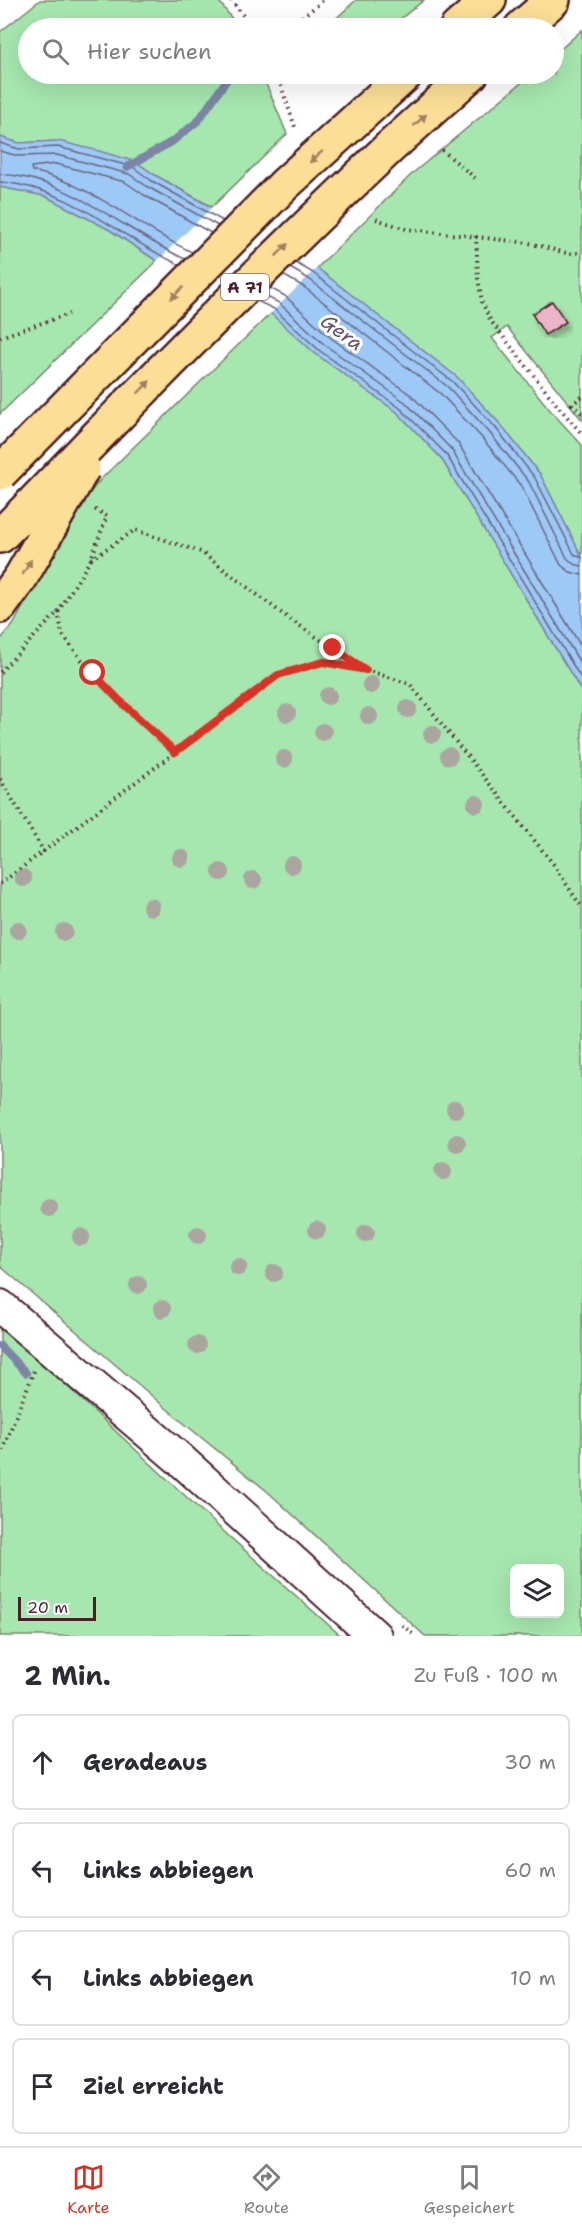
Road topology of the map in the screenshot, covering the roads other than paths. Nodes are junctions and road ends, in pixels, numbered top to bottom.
1 (489, 0) edge
2 (553, 0) edge
3 (468, 18) edge
4 (532, 18) edge
5 (395, 84) edge
6 (460, 84) edge
7 (99, 372) junction
8 (0, 440) edge
9 (0, 473) edge
10 (41, 515) junction
11 (0, 536) edge
12 (0, 606) edge
13 (0, 1306) edge
14 (375, 1636) edge

1 - 3 highway
2 - 4 highway
5 -> 7 highway, A 71, bridge
10 -> 6 highway, A 71, bridge
7 - 8 highway, bridge
7 - 9 highway, A 71, bridge
10 - 11 highway
12 -> 10 highway
13 - 14 street

